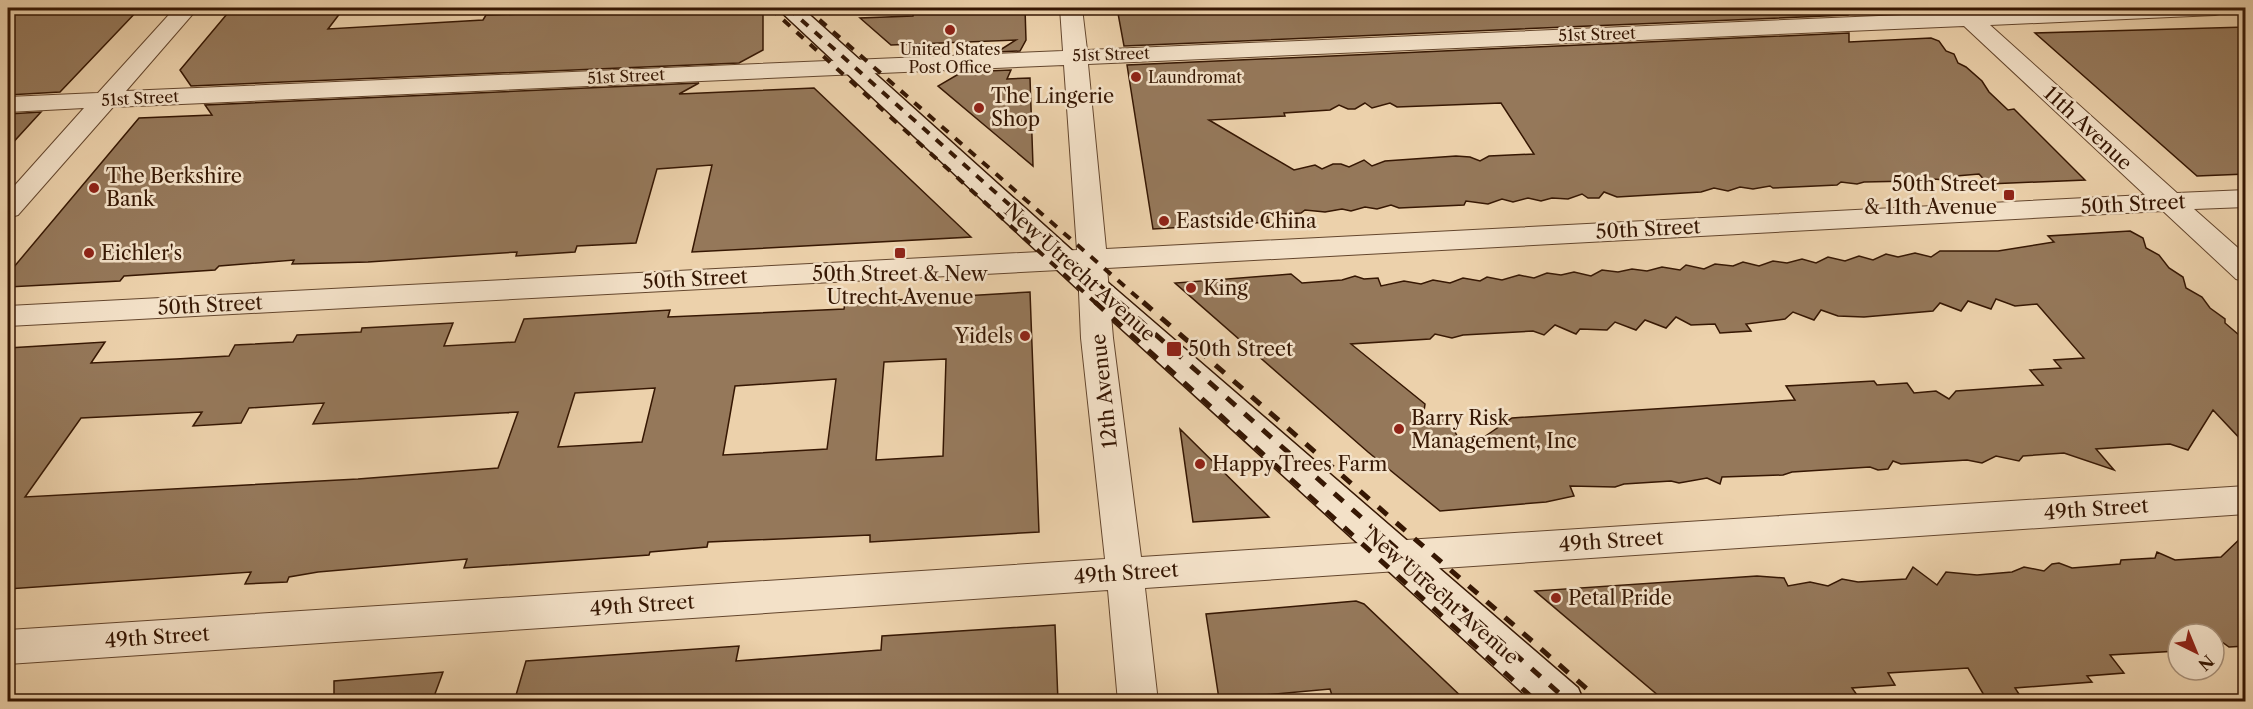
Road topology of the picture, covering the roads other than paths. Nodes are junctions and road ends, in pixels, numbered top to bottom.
1 (187, 8) edge
2 (789, 8) edge
3 (1071, 8) edge
4 (2216, 8) edge
5 (1963, 13) edge
6 (1076, 56) junction
7 (853, 65) junction
8 (105, 100) junction
9 (8, 104) edge
10 (2246, 198) edge
11 (2168, 202) junction
12 (8, 209) edge
13 (1084, 268) junction
14 (2246, 273) edge
15 (8, 316) edge
16 (2246, 500) edge
17 (1395, 555) junction
18 (1125, 573) junction
19 (8, 647) edge
20 (1138, 702) edge
21 (1563, 702) edge

1 - 8 street
2 - 7 street, New Utrecht Avenue
3 - 6 street, 12th Avenue
4 - 5 street, 51st Street
5 - 6 street, 51st Street
5 - 11 street, 11th Avenue
6 - 7 street, 51st Street
6 - 13 street, 12th Avenue
7 - 8 street, 51st Street
7 - 13 street, New Utrecht Avenue
8 - 9 street, 51st Street
8 - 12 street
10 - 11 street, 50th Street
11 - 13 street, 50th Street
11 - 14 street, 11th Avenue
13 - 15 street, 50th Street
13 - 17 street, New Utrecht Avenue
13 - 18 street, 12th Avenue
16 - 17 street, 49th Street
17 - 18 street, 49th Street
17 - 21 street, New Utrecht Avenue
18 - 19 street, 49th Street
18 - 20 street, 12th Avenue

